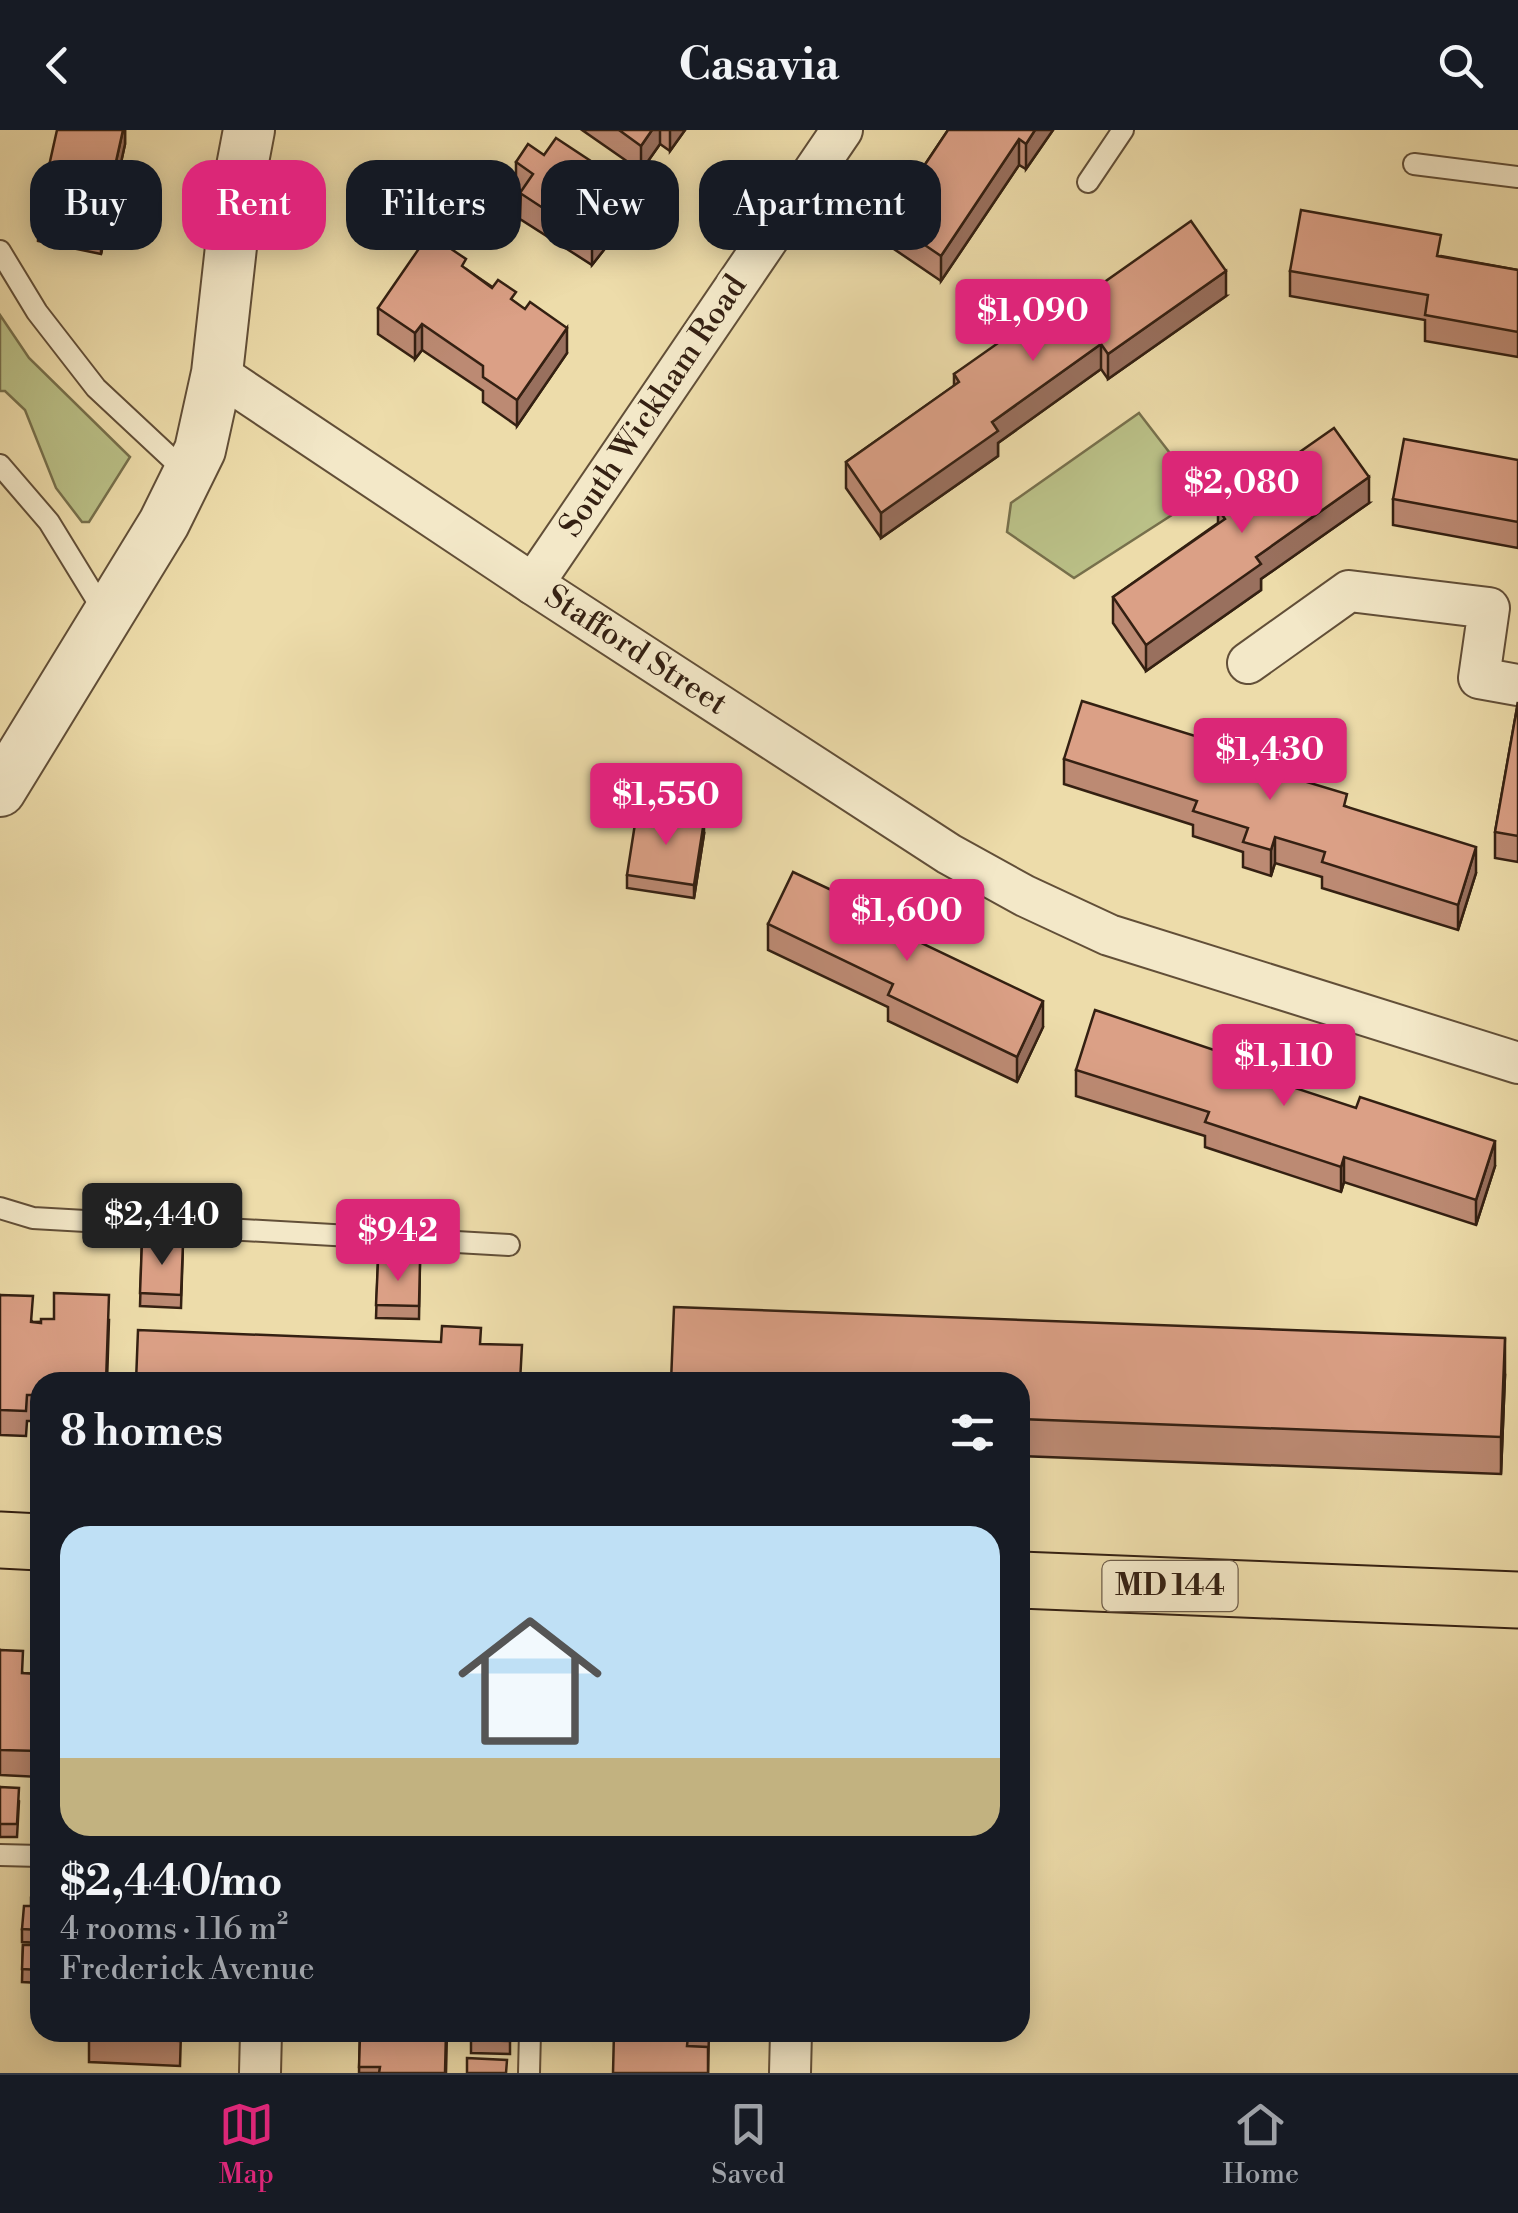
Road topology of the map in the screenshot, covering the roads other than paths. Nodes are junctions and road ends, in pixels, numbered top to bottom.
1 (248, 130) edge
2 (842, 130) edge
3 (1123, 130) edge
4 (1414, 164) dead end
5 (1518, 177) edge
6 (1088, 182) dead end
7 (0, 252) edge
8 (217, 373) junction
9 (0, 465) edge
10 (188, 474) junction
11 (533, 584) junction
12 (107, 617) junction
13 (1248, 663) dead end
14 (1518, 685) edge
15 (0, 791) edge
16 (1518, 1063) edge
17 (0, 1208) edge
18 (509, 1245) dead end
19 (0, 1540) edge
20 (30, 1542) edge
21 (1030, 1580) edge
22 (1518, 1600) edge
23 (0, 1855) edge
24 (30, 1856) edge
25 (261, 2042) edge
26 (530, 2042) edge
27 (791, 2042) edge
28 (260, 2073) edge
29 (529, 2073) edge
30 (790, 2073) edge

1 - 8 street
2 - 11 street, South Wickham Road
3 - 6 lane
4 - 5 lane
7 - 10 lane
8 - 10 street
8 - 11 street, Stafford Street
9 - 12 lane
10 - 12 street
11 - 16 street, Stafford Street
12 - 15 street
13 - 14 street
17 - 18 lane
19 - 20 main road
21 - 22 main road, MD 144
23 - 24 lane
25 - 28 street
26 - 29 lane
27 - 30 street

